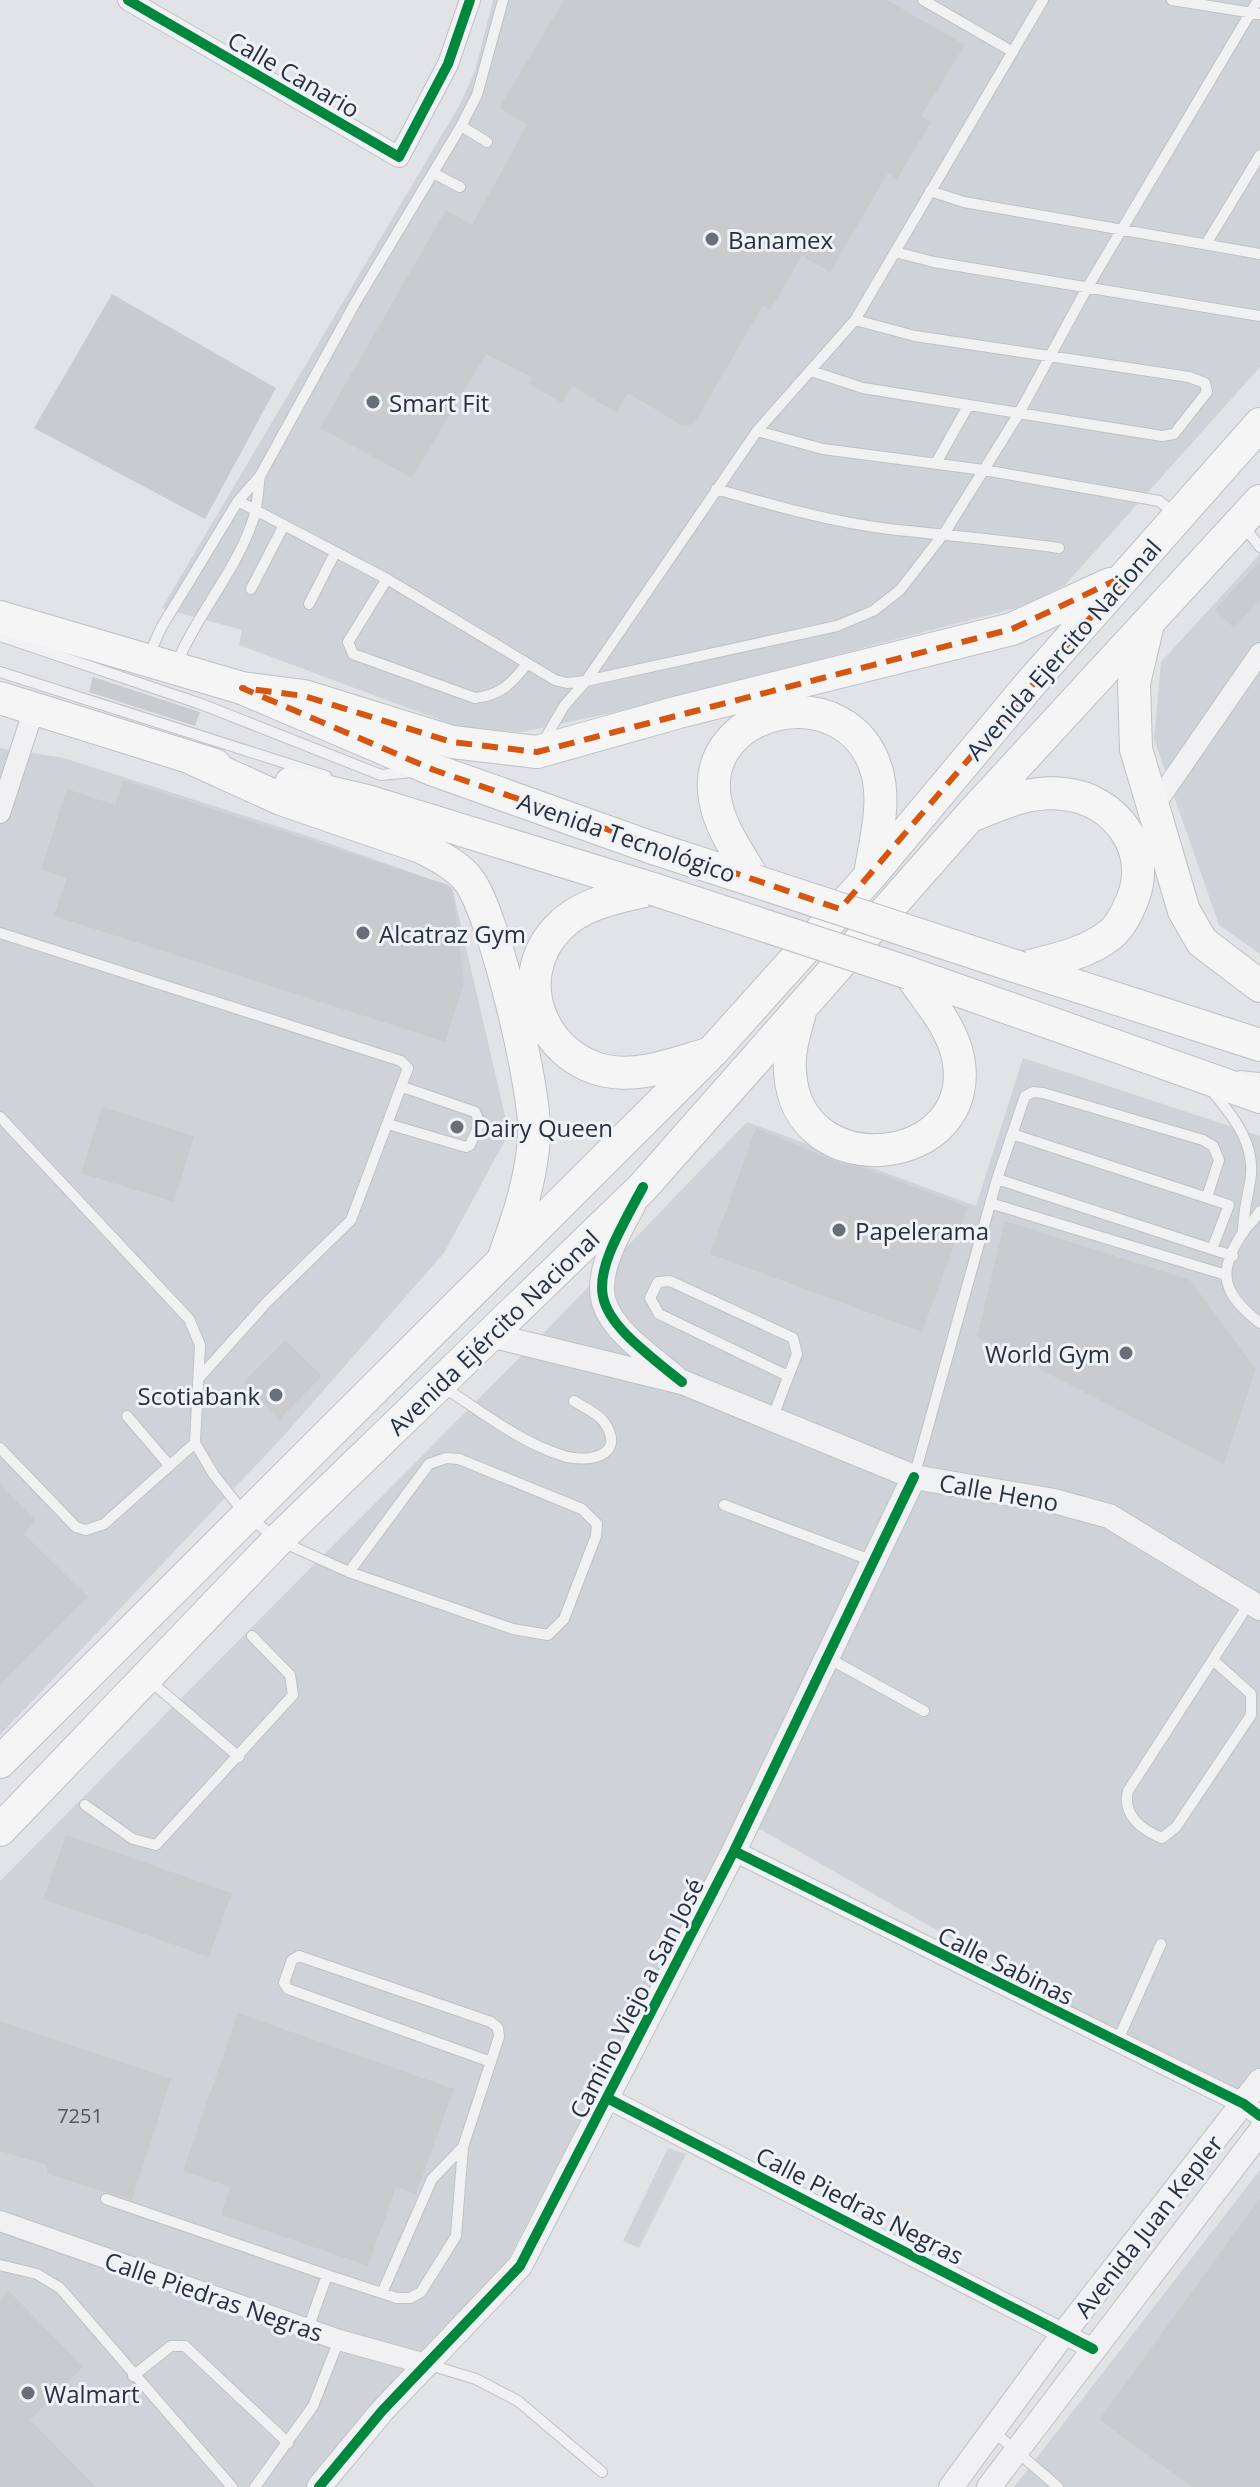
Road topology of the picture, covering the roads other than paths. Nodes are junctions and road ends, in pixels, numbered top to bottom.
1 (128, 0) edge
2 (470, 0) edge
3 (503, 0) edge
4 (923, 0) edge
5 (1043, 0) edge
6 (1172, 0) edge
7 (1258, 0) edge
8 (1255, 13) edge
9 (1013, 52) junction
10 (461, 126) junction
11 (487, 142) dead end
12 (1259, 159) edge
13 (433, 173) junction
14 (460, 187) dead end
15 (930, 191) junction
16 (1123, 228) junction
17 (1206, 244) junction
18 (895, 252) junction
19 (1260, 254) edge
20 (1087, 288) junction
21 (1260, 316) edge
22 (855, 320) junction
23 (1050, 356) junction
24 (811, 371) junction
25 (968, 406) junction
26 (1018, 415) junction
27 (1260, 424) edge
28 (757, 431) junction
29 (936, 463) junction
30 (984, 470) junction
31 (260, 476) junction
32 (716, 489) junction
33 (238, 501) junction
34 (256, 512) junction
35 (1178, 516) junction
36 (1253, 524) edge
37 (284, 525) junction
38 (945, 532) junction
39 (1059, 548) dead end
40 (335, 553) junction
41 (1127, 575) junction
42 (387, 579) junction
43 (251, 589) dead end
44 (309, 604) dead end
45 (0, 617) edge
46 (1150, 620) junction
47 (0, 636) edge
48 (1260, 653) edge
49 (527, 664) junction
50 (160, 665) junction
51 (0, 672) edge
52 (586, 681) junction
53 (242, 688) junction
54 (0, 698) edge
55 (34, 709) junction
56 (537, 752) junction
57 (195, 760) junction
58 (434, 770) junction
59 (343, 781) dead end
60 (359, 786) dead end
61 (1152, 809) junction
62 (0, 813) edge
63 (405, 813) junction
64 (969, 817) junction
65 (870, 876) junction
66 (755, 881) junction
67 (653, 889) junction
68 (0, 933) edge
69 (1021, 968) junction
70 (909, 973) junction
71 (1260, 986) edge
72 (801, 1010) junction
73 (1260, 1045) edge
74 (711, 1053) junction
75 (1198, 1074) junction
76 (1260, 1078) edge
77 (403, 1087) junction
78 (1260, 1097) edge
79 (0, 1117) edge
80 (388, 1124) junction
81 (1012, 1134) junction
82 (997, 1179) junction
83 (643, 1187) junction
84 (1207, 1197) junction
85 (990, 1203) junction
86 (1229, 1205) junction
87 (1243, 1210) junction
88 (1259, 1213) edge
89 (1243, 1233) junction
90 (1212, 1249) junction
91 (1233, 1256) junction
92 (502, 1262) junction
93 (1226, 1275) junction
94 (1260, 1323) edge
95 (490, 1335) junction
96 (788, 1376) junction
97 (199, 1378) junction
98 (682, 1382) junction
99 (438, 1384) junction
100 (574, 1401) dead end
101 (127, 1416) dead end
102 (772, 1419) junction
103 (195, 1443) junction
104 (0, 1448) edge
105 (169, 1465) junction
106 (914, 1477) junction
107 (724, 1505) dead end
108 (245, 1514) junction
109 (278, 1540) junction
110 (873, 1561) junction
111 (349, 1572) junction
112 (1255, 1605) edge
113 (252, 1636) dead end
114 (827, 1657) junction
115 (1213, 1660) junction
116 (146, 1678) junction
117 (924, 1711) dead end
118 (239, 1757) junction
119 (0, 1762) edge
120 (85, 1805) dead end
121 (0, 1830) edge
122 (734, 1851) junction
123 (1161, 1944) dead end
124 (1117, 2042) junction
125 (491, 2062) junction
126 (1260, 2081) edge
127 (607, 2098) junction
128 (1252, 2110) edge
129 (1260, 2132) edge
130 (463, 2147) junction
131 (106, 2199) dead end
132 (0, 2221) edge
133 (0, 2265) edge
134 (327, 2275) junction
135 (382, 2293) junction
136 (308, 2329) junction
137 (1064, 2333) junction
138 (339, 2340) junction
139 (1093, 2349) junction
140 (429, 2365) junction
141 (133, 2376) junction
142 (992, 2429) junction
143 (288, 2443) junction
144 (1015, 2452) junction
145 (602, 2472) dead end
146 (232, 2487) edge
147 (255, 2487) edge
148 (319, 2487) edge
149 (951, 2487) edge
150 (989, 2487) edge
151 (1058, 2487) edge

1 - 2 street, Calle Canario
3 - 10 lane
4 - 9 lane
5 - 9 lane
6 - 8 lane
7 - 8 lane
8 - 16 lane
9 - 15 lane
10 - 11 lane
10 - 13 lane
12 - 17 lane
13 - 14 lane
13 - 31 lane
15 - 16 lane
15 - 18 lane
16 - 17 lane
16 - 20 lane
17 - 19 lane
18 - 20 lane
18 - 22 lane
20 - 21 lane
20 - 23 lane
22 - 23 lane
22 - 24 lane
23 - 26 lane
23 - 26 lane
24 - 25 lane
24 - 28 lane
25 - 26 lane
25 - 29 lane
26 - 30 lane
27 - 35 main road, Avenida Ejercito Nacional
28 - 29 lane
28 - 32 lane
29 - 30 lane
30 - 35 lane
30 - 38 lane
31 - 33 lane
31 - 34 lane
32 - 38 lane
32 - 52 lane
33 - 34 lane
33 - 50 lane
34 - 37 lane
34 - 50 lane
35 - 41 main road, Avenida Ejercito Nacional
36 - 46 main road, Avenida Ejercito Nacional
37 - 40 lane
37 - 43 lane
38 - 39 lane
38 - 52 lane
40 - 42 lane
40 - 44 lane
41 - 56 main road
41 - 65 main road, Avenida Ejercito Nacional
42 - 49 lane
42 - 49 lane
45 - 50 main road, Avenida Tecnológico
46 - 61 main road
46 - 64 main road, Avenida Ejercito Nacional
47 - 58 lane
48 - 61 street
49 - 52 lane
50 - 53 main road, Avenida Tecnológico
51 - 59 lane
52 - 56 lane
53 - 56 main road
53 - 58 main road, Avenida Tecnológico
54 - 55 main road, Avenida Tecnológico
55 - 57 main road, Avenida Tecnológico
55 - 62 street
57 - 63 main road, Avenida Tecnológico
57 - 92 main road
58 - 66 main road, Avenida Tecnológico
60 - 63 lane
61 - 71 main road
63 - 67 main road, Avenida Tecnológico
64 - 69 main road
64 - 72 main road, Avenida Ejército Nacional
65 - 66 main road
65 - 74 main road, Avenida Ejército Nacional
66 - 69 main road, Avenida Tecnológico, bridge
67 - 70 main road, Avenida Tecnológico, bridge
67 - 74 main road
68 - 77 lane
69 - 73 main road, Avenida Tecnológico
70 - 72 main road
70 - 75 main road, Avenida Tecnológico
72 - 83 main road, Avenida Ejército Nacional
74 - 92 main road, Avenida Ejército Nacional
75 - 76 lane
75 - 78 main road, Avenida Tecnológico
75 - 87 lane
77 - 80 lane
77 - 80 lane
79 - 97 lane
80 - 97 lane
81 - 82 lane
81 - 84 lane
81 - 84 lane
82 - 85 lane
82 - 90 lane
83 - 95 main road, Avenida Ejército Nacional
83 - 98 street, Calle Heno
84 - 86 lane
85 - 93 lane
85 - 106 lane
86 - 87 lane
86 - 90 lane
87 - 88 lane
87 - 89 lane
88 - 89 lane
89 - 91 lane
90 - 91 lane
91 - 93 lane
92 - 108 main road, Avenida Ejército Nacional
93 - 94 lane
95 - 98 street, Calle Heno
95 - 99 main road, Avenida Ejército Nacional
96 - 96 lane
96 - 102 lane
97 - 103 lane
98 - 102 street, Calle Heno
99 - 100 lane
99 - 109 main road, Avenida Ejército Nacional
101 - 105 lane
102 - 106 street, Calle Heno
103 - 105 lane
103 - 108 lane
104 - 105 lane
106 - 110 street, Camino Viejo a San José
106 - 112 street, Calle Heno
107 - 110 lane
108 - 109 lane
108 - 119 main road, Avenida Ejército Nacional
109 - 111 lane
109 - 116 main road, Avenida Ejército Nacional
110 - 114 street, Camino Viejo a San José
111 - 111 lane
112 - 115 lane
113 - 118 lane
114 - 117 lane
114 - 122 street, Camino Viejo a San José
115 - 115 lane
116 - 118 lane
116 - 121 main road, Avenida Ejército Nacional
118 - 120 lane
122 - 124 street, Calle Sabinas
122 - 127 street, Camino Viejo a San José
123 - 124 lane
124 - 128 street, Calle Sabinas
125 - 125 lane
125 - 130 lane
126 - 128 street, Avenida Juan Kepler
127 - 137 street, Calle Piedras Negras
127 - 140 street, Camino Viejo a San José
128 - 137 street, Avenida Juan Kepler
129 - 139 street, Avenida Juan Kepler
130 - 135 lane
130 - 135 lane
131 - 134 lane
132 - 136 street, Calle Piedras Negras
133 - 141 lane
134 - 135 lane
134 - 136 lane
136 - 138 street, Calle Piedras Negras
137 - 139 street, Calle Piedras Negras
137 - 142 street, Avenida Juan Kepler
138 - 140 street, Calle Piedras Negras
138 - 143 lane
139 - 144 street, Avenida Juan Kepler
140 - 145 lane
140 - 148 street, Camino Viejo a San José
141 - 143 lane
141 - 146 lane
142 - 144 lane
142 - 149 street, Avenida Juan Kepler
143 - 147 lane
144 - 150 street, Avenida Juan Kepler
144 - 151 lane

